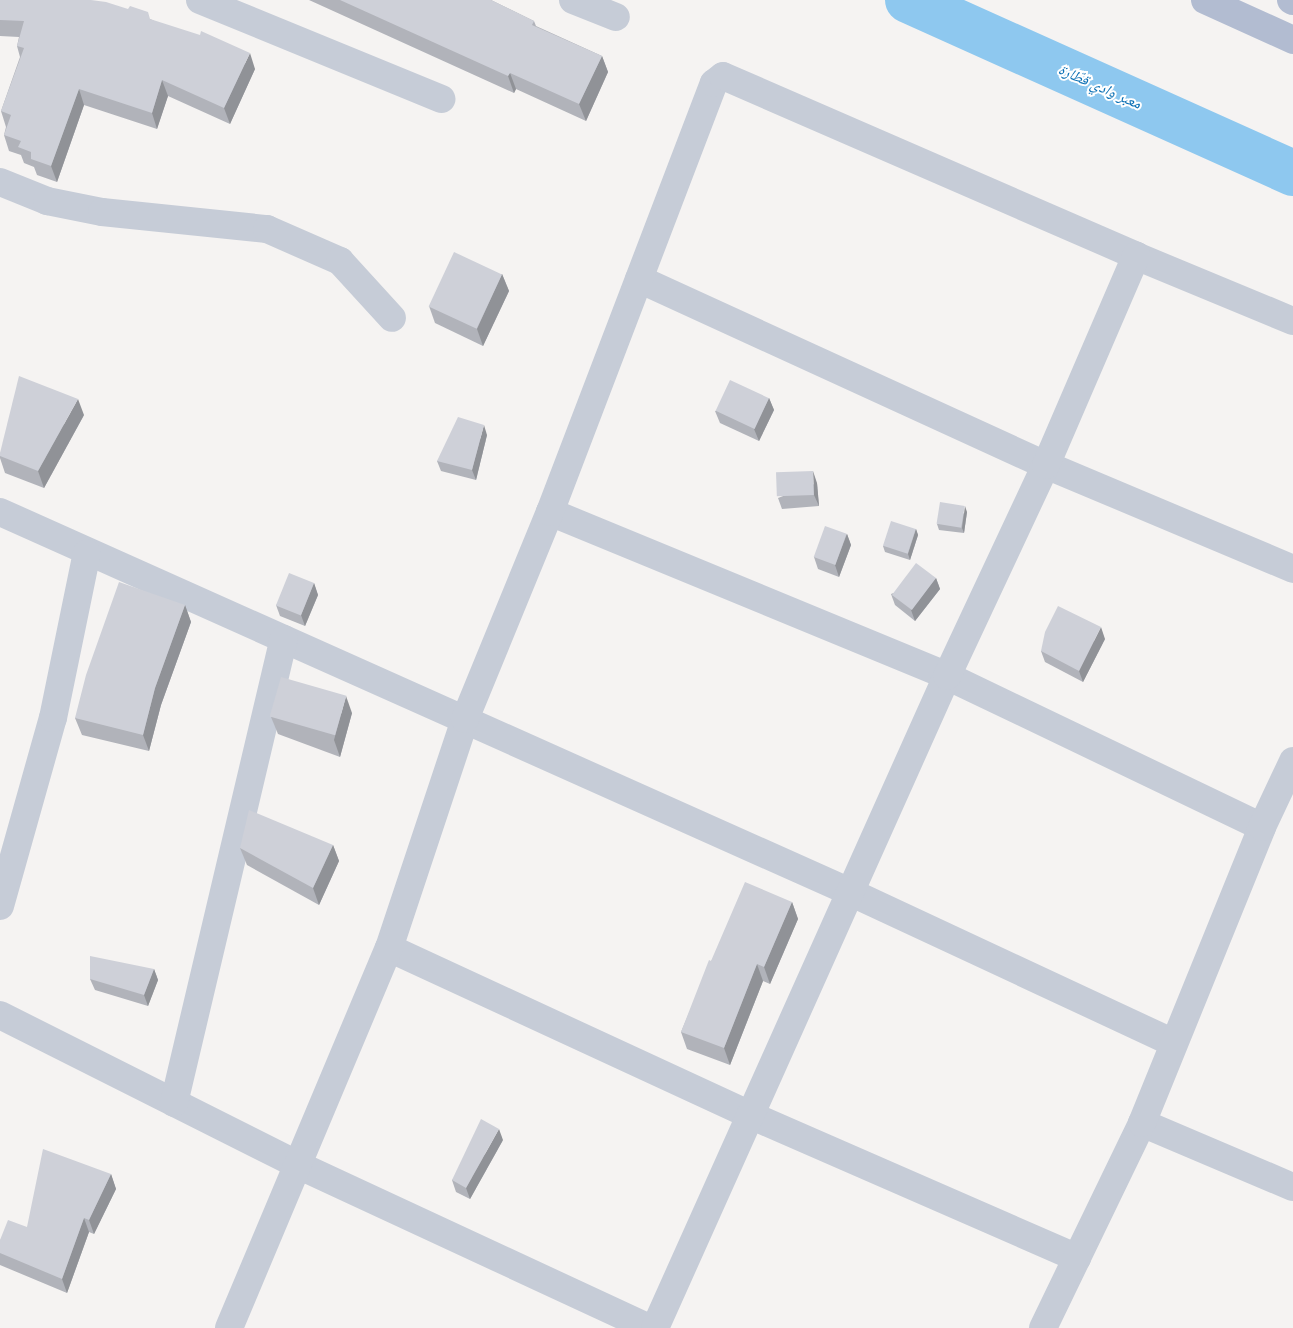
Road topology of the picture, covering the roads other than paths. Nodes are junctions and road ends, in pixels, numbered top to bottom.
1 (200, 0) edge
2 (573, 0) edge
3 (1205, 0) edge
4 (616, 17) dead end
5 (1293, 40) edge
6 (441, 99) dead end
7 (0, 182) edge
8 (1136, 256) junction
9 (639, 279) junction
10 (392, 318) dead end
11 (1293, 321) edge
12 (1046, 465) junction
13 (0, 512) edge
14 (550, 512) junction
15 (87, 553) junction
16 (1293, 569) edge
17 (284, 639) junction
18 (947, 676) junction
19 (465, 719) junction
20 (1293, 761) edge
21 (1262, 828) junction
22 (852, 893) junction
23 (0, 906) edge
24 (389, 948) junction
25 (0, 1015) edge
26 (1174, 1043) junction
27 (174, 1103) junction
28 (750, 1116) junction
29 (1142, 1123) junction
30 (298, 1165) junction
31 (1293, 1187) edge
32 (1076, 1258) junction
33 (229, 1328) edge
34 (649, 1328) edge
35 (655, 1328) edge
36 (1043, 1328) edge

1 - 6 street
2 - 4 street
3 - 5 main road
7 - 10 street
8 - 9 street
8 - 11 street
8 - 12 street
9 - 12 street
9 - 14 street
12 - 16 street
12 - 18 street
13 - 15 street
14 - 18 street
14 - 19 street
15 - 17 street
15 - 23 street
17 - 19 street
17 - 27 street
18 - 21 street
18 - 22 street
19 - 22 street
19 - 24 street
20 - 21 street
21 - 26 street
22 - 26 street
22 - 28 street
24 - 28 street
24 - 30 street
25 - 27 street
26 - 29 street
27 - 30 street
28 - 32 street
28 - 35 street
29 - 31 street
29 - 32 street
30 - 33 street
30 - 34 street
32 - 36 street

